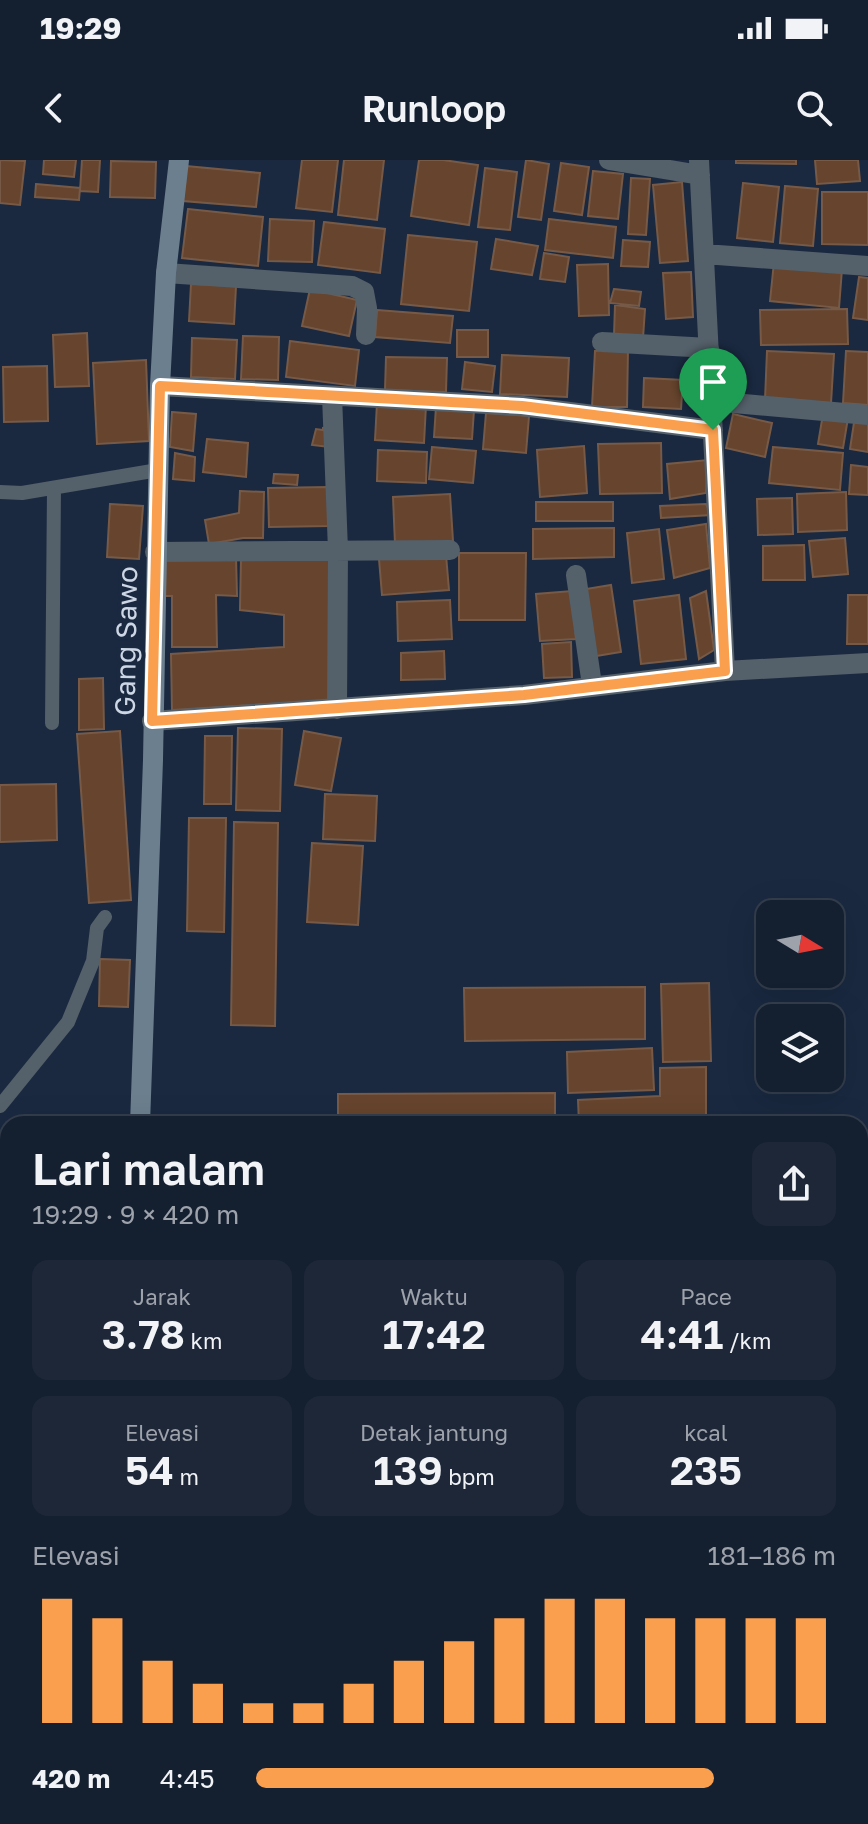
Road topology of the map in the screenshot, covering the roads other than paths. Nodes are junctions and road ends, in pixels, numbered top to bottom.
1 (179, 160) edge
2 (609, 160) edge
3 (700, 168) edge
4 (704, 254) junction
5 (868, 266) edge
6 (166, 273) junction
7 (366, 335) dead end
8 (602, 342) dead end
9 (709, 348) junction
10 (160, 386) junction
11 (332, 396) junction
12 (711, 401) junction
13 (868, 415) edge
14 (713, 430) junction
15 (158, 470) junction
16 (54, 488) junction
17 (0, 492) edge
18 (338, 550) junction
19 (450, 550) dead end
20 (155, 552) junction
21 (576, 575) dead end
22 (868, 663) edge
23 (725, 671) junction
24 (592, 685) junction
25 (337, 709) junction
26 (152, 721) junction
27 (52, 723) dead end
28 (105, 917) dead end
29 (0, 1106) edge
30 (140, 1116) edge

1 - 6 street, Gang Sawo
2 - 3 street
3 - 4 street
4 - 5 street
4 - 9 street
6 - 7 street
6 - 10 street, Gang Sawo
8 - 9 street
9 - 12 street
10 - 11 street
10 - 15 street, Gang Sawo
11 - 14 street
11 - 18 street
12 - 13 street
12 - 14 street
14 - 23 street
15 - 16 lane
15 - 20 street, Gang Sawo
16 - 17 lane
16 - 27 lane
18 - 19 street
18 - 20 street
18 - 25 street
20 - 26 street, Gang Sawo
21 - 24 street
22 - 23 street
23 - 24 street
24 - 25 street
25 - 26 street
26 - 30 street, Gang Sawo
28 - 29 lane

